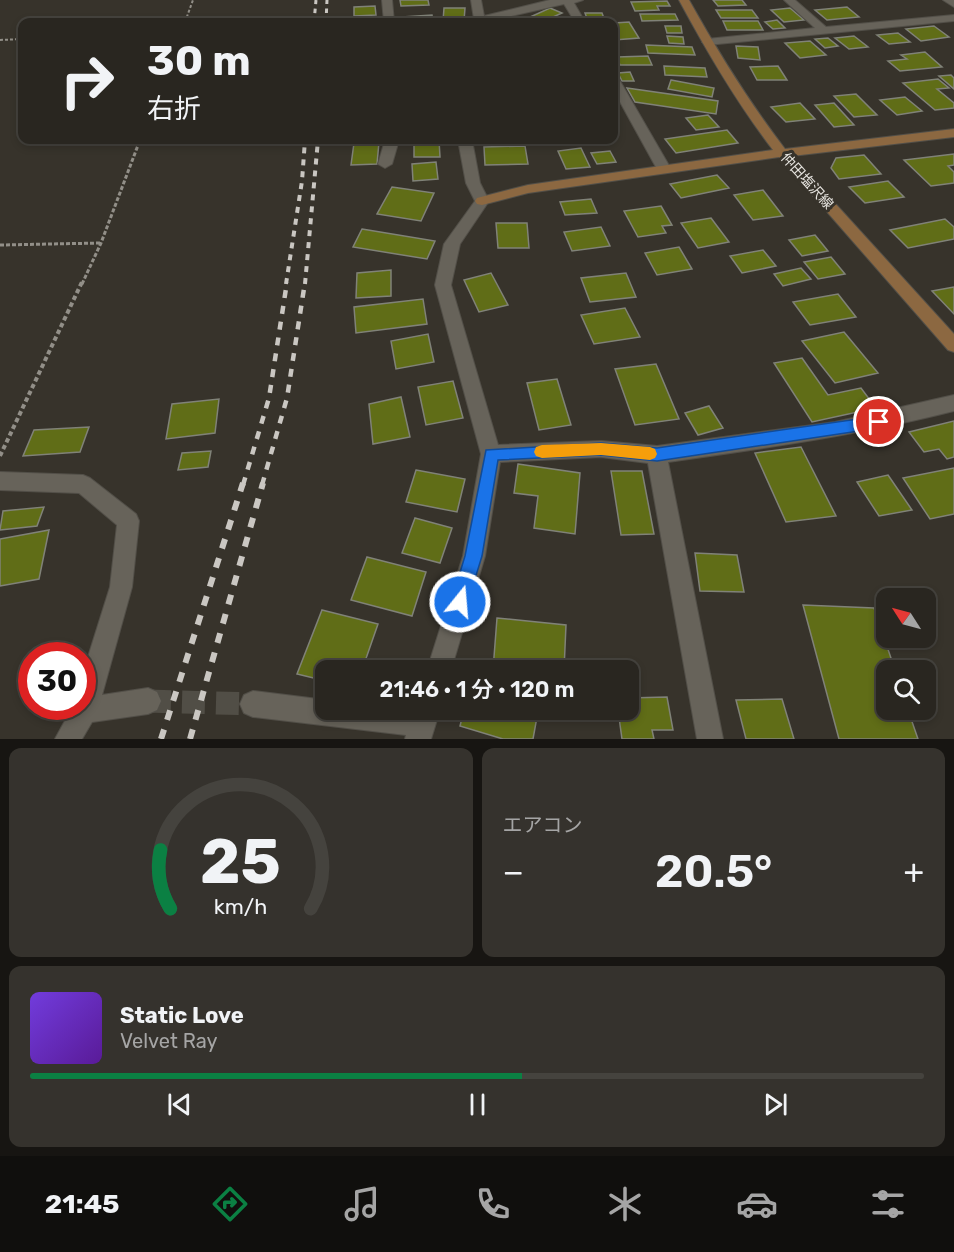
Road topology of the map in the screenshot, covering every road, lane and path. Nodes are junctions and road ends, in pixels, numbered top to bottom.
1 (193, 0) edge
2 (387, 0) edge
3 (476, 0) edge
4 (567, 0) edge
5 (578, 0) edge
6 (684, 0) edge
7 (789, 0) edge
8 (948, 0) edge
9 (954, 4) edge
10 (186, 18) edge
11 (389, 18) edge
12 (477, 18) edge
13 (492, 18) edge
14 (578, 18) edge
15 (954, 18) edge
16 (824, 31) junction
17 (18, 39) edge
18 (0, 40) edge
19 (707, 42) junction
20 (618, 88) edge
21 (954, 133) edge
22 (138, 144) edge
23 (391, 144) edge
24 (466, 144) edge
25 (782, 153) junction
26 (386, 164) dead end
27 (664, 169) junction
28 (482, 201) junction
29 (101, 243) junction
30 (0, 245) edge
31 (954, 345) edge
32 (954, 403) edge
33 (491, 454) junction
34 (657, 454) junction
35 (0, 456) edge
36 (0, 481) edge
37 (442, 660) edge
38 (96, 672) edge
39 (148, 701) tunnel mouth
40 (253, 704) tunnel mouth
41 (96, 708) edge
42 (79, 720) edge
43 (422, 724) edge
44 (68, 739) edge
45 (710, 739) edge

1 - 10 path
2 - 11 street
3 - 12 street
4 - 5 street
4 - 13 street
4 - 14 street
6 - 19 main road, 仲田塩沢線
7 - 16 street
8 - 9 street
15 - 16 street
16 - 19 street
17 - 18 path
19 - 25 main road, 仲田塩沢線
20 - 27 street
21 - 25 main road
22 - 29 path
23 - 26 street
24 - 28 street
25 - 27 main road
25 - 31 main road, 仲田塩沢線
27 - 28 main road
28 - 33 street
29 - 30 path
29 - 35 path
32 - 34 street
33 - 34 street
33 - 37 street
34 - 45 street
36 - 38 street
39 - 41 street
40 - 43 street
42 - 44 street

